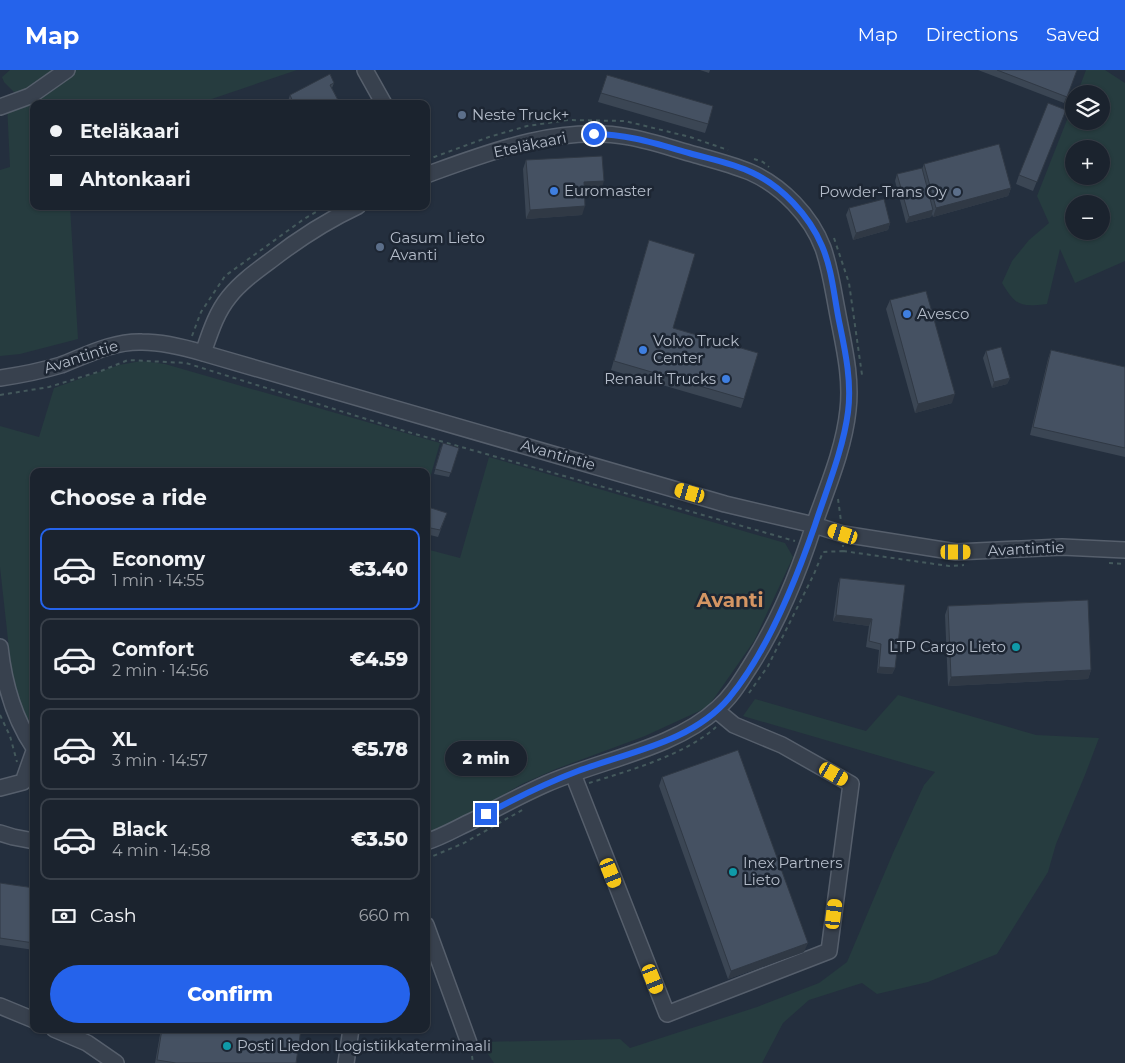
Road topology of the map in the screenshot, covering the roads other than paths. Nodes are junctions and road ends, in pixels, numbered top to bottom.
1 (67, 70) edge
2 (365, 70) edge
3 (382, 100) edge
4 (0, 107) edge
5 (430, 174) edge
6 (350, 210) edge
7 (203, 352) junction
8 (0, 378) edge
9 (814, 525) junction
10 (1125, 550) edge
11 (0, 647) edge
12 (721, 714) junction
13 (30, 743) edge
14 (30, 761) edge
15 (575, 780) junction
16 (0, 788) edge
17 (0, 832) edge
18 (30, 840) edge
19 (430, 840) edge
20 (430, 936) edge
21 (0, 1006) edge
22 (30, 1018) edge
23 (63, 1033) edge
24 (350, 1033) edge
25 (469, 1043) dead end
26 (116, 1063) edge
27 (346, 1063) edge

1 - 4 street
2 - 3 street
5 - 9 street, Eteläkaari
6 - 7 street
7 - 8 street, Avantintie
7 - 9 street, Avantintie
9 - 10 street, Avantintie
9 - 12 street, Eteläkaari
11 - 13 street
12 - 15 street, Eteläkaari
12 - 15 street
14 - 16 street
15 - 19 street, Eteläkaari
17 - 18 street
20 - 25 street
21 - 22 street
23 - 26 street
24 - 27 street

